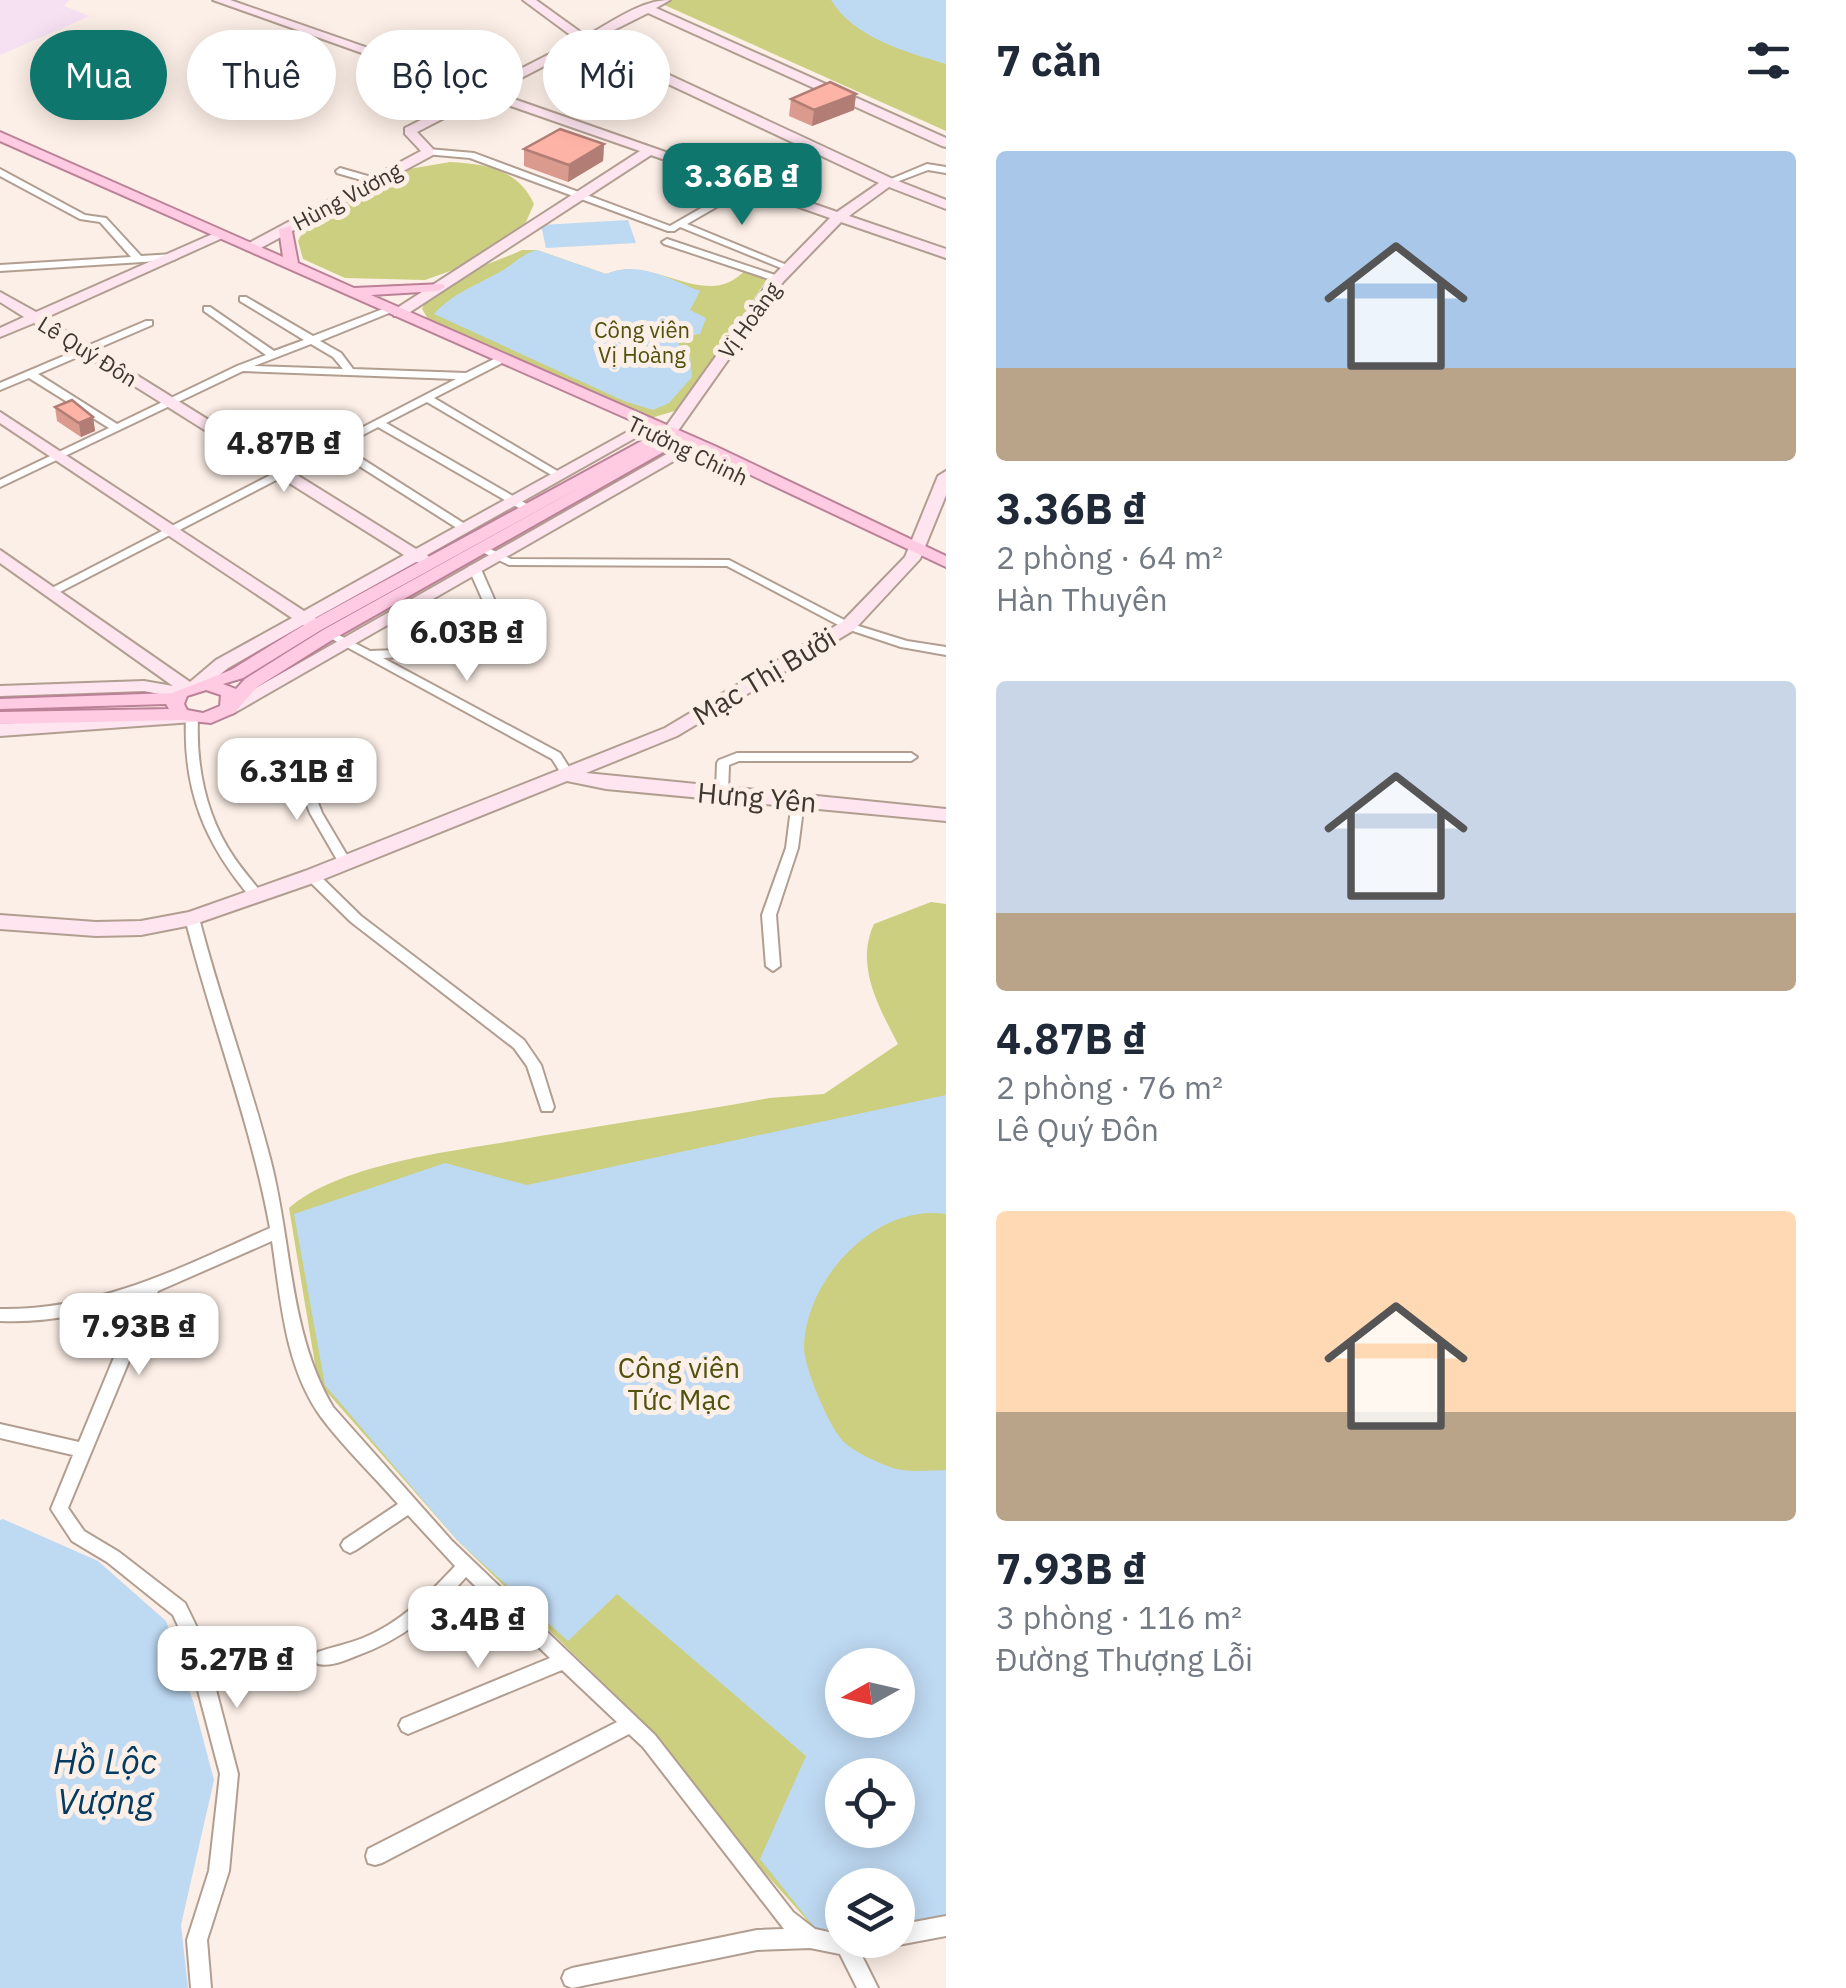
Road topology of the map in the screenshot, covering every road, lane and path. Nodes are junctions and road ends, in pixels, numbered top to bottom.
1 (529, 0) edge
2 (230, 1) edge
3 (656, 3) edge
4 (571, 30) edge
5 (606, 30) edge
6 (356, 47) edge
7 (670, 80) edge
8 (523, 105) edge
9 (431, 120) edge
10 (946, 131) edge
11 (0, 133) edge
12 (946, 142) edge
13 (650, 150) junction
14 (428, 152) junction
15 (340, 170) dead end
16 (946, 170) edge
17 (0, 172) edge
18 (375, 181) junction
19 (888, 182) junction
20 (748, 185) junction
21 (577, 194) junction
22 (946, 205) edge
23 (838, 217) junction
24 (680, 224) junction
25 (286, 229) junction
26 (222, 234) junction
27 (667, 242) dead end
28 (252, 248) junction
29 (946, 254) edge
30 (174, 257) junction
31 (138, 260) junction
32 (292, 265) junction
33 (20, 266) junction
34 (0, 268) edge
35 (789, 268) junction
36 (0, 276) edge
37 (778, 279) junction
38 (438, 287) junction
39 (353, 292) junction
40 (0, 296) edge
41 (243, 299) dead end
42 (207, 309) dead end
43 (395, 311) junction
44 (36, 318) junction
45 (148, 323) dead end
46 (430, 328) junction
47 (0, 333) edge
48 (315, 340) junction
49 (86, 350) junction
50 (272, 355) junction
51 (498, 361) junction
52 (241, 368) junction
53 (351, 372) junction
54 (30, 374) junction
55 (468, 376) junction
56 (0, 387) edge
57 (427, 398) junction
58 (169, 403) junction
59 (0, 416) edge
60 (378, 423) junction
61 (116, 428) junction
62 (668, 436) junction
63 (334, 446) junction
64 (60, 455) junction
65 (282, 473) junction
66 (559, 476) junction
67 (946, 476) edge
68 (0, 484) edge
69 (521, 505) junction
70 (464, 528) junction
71 (172, 530) junction
72 (489, 551) junction
73 (914, 553) junction
74 (0, 555) edge
75 (423, 560) junction
76 (946, 562) edge
77 (474, 567) junction
78 (946, 574) edge
79 (52, 592) junction
80 (848, 626) junction
81 (323, 630) junction
82 (946, 651) edge
83 (369, 656) junction
84 (0, 691) edge
85 (188, 700) junction
86 (0, 704) edge
87 (229, 706) junction
88 (0, 718) edge
89 (0, 730) edge
90 (911, 757) dead end
91 (296, 761) dead end
92 (568, 775) junction
93 (722, 794) junction
94 (798, 801) junction
95 (946, 815) edge
96 (345, 862) junction
97 (312, 876) junction
98 (257, 896) junction
99 (192, 918) junction
100 (0, 922) edge
101 (774, 966) dead end
102 (547, 1107) dead end
103 (278, 1232) junction
104 (151, 1288) junction
105 (0, 1315) edge
106 (0, 1431) edge
107 (84, 1450) junction
108 (411, 1504) junction
109 (350, 1545) dead end
110 (466, 1565) junction
111 (324, 1658) dead end
112 (565, 1660) junction
113 (631, 1724) junction
114 (408, 1725) dead end
115 (375, 1856) dead end
116 (946, 1926) edge
117 (915, 1932) edge
118 (811, 1938) junction
119 (825, 1941) edge
120 (853, 1958) edge
121 (572, 1978) dead end
122 (200, 1988) edge
123 (868, 1988) edge

1 - 4 street
2 - 6 street
3 - 5 street, Hùng Vương
3 - 10 street
3 - 12 street
7 - 19 street
8 - 13 street
9 - 14 street, Hùng Vương
11 - 26 main road, Trường Chinh
13 - 20 street
13 - 21 street
14 - 18 street, Hùng Vương
14 - 21 street
15 - 18 street
16 - 19 street
17 - 31 street
18 - 25 street, Hùng Vương
19 - 22 street
19 - 23 street, Vị Hoàng
20 - 23 street
20 - 24 street
21 - 24 street
21 - 38 street
23 - 29 street
23 - 35 street, Vị Hoàng
24 - 35 street
25 - 28 street, Hùng Vương
25 - 32 main road
26 - 28 main road, Trường Chinh
26 - 30 street
27 - 37 street
28 - 32 main road, Trường Chinh
30 - 31 street
30 - 44 street
31 - 33 street
32 - 39 main road, Trường Chinh
33 - 34 street
33 - 36 street
35 - 37 street, Vị Hoàng
37 - 62 street, Vị Hoàng
38 - 39 main road
38 - 43 street
39 - 43 main road, Trường Chinh
40 - 44 street, Lê Quý Đôn
41 - 48 street
42 - 50 street
43 - 46 main road, Trường Chinh
43 - 48 street
44 - 47 street
44 - 49 street, Lê Quý Đôn
45 - 49 street
46 - 51 main road, Trường Chinh
46 - 62 main road, Trường Chinh
48 - 50 street
48 - 53 street
49 - 54 street
49 - 58 street, Lê Quý Đôn
50 - 52 street
51 - 55 street
51 - 62 main road, Trường Chinh
52 - 53 street
52 - 58 street
53 - 55 street
54 - 56 street
54 - 61 street
55 - 57 street
57 - 60 street
57 - 66 street
58 - 61 street
58 - 65 street, Lê Quý Đôn
59 - 64 street
60 - 63 street
60 - 69 street
61 - 64 street
62 - 66 street
62 - 69 main road
62 - 72 street
62 - 73 main road, Trường Chinh
63 - 65 street
63 - 70 street
64 - 68 street
64 - 71 street
65 - 71 street
65 - 75 street, Lê Quý Đôn
66 - 69 street
67 - 73 street, Mạc Thị Bưởi
69 - 70 street
69 - 75 main road
70 - 75 street
71 - 79 street
71 - 81 street
72 - 77 street
72 - 80 street
72 - 81 main road
73 - 76 main road, Trường Chinh
73 - 78 main road, Trường Chinh
73 - 80 street, Mạc Thị Bưởi
74 - 79 street
75 - 81 main road
77 - 81 street
77 - 83 street
79 - 85 street
80 - 82 street
80 - 92 street, Mạc Thị Bưởi
81 - 83 street
81 - 85 main road
81 - 87 street
83 - 92 street
84 - 85 street
85 - 86 main road
85 - 87 main road
85 - 87 main road
85 - 88 main road
85 - 89 street
85 - 98 street
90 - 93 street
91 - 96 street
92 - 93 street, Hưng Yên
92 - 96 street, Mạc Thị Bưởi
93 - 94 street, Hưng Yên
94 - 95 street, Hưng Yên
94 - 101 street
96 - 97 street, Mạc Thị Bưởi
97 - 98 street, Mạc Thị Bưởi
97 - 102 street
98 - 99 street, Mạc Thị Bưởi
99 - 100 street, Mạc Thị Bưởi
99 - 103 street
103 - 104 street
103 - 108 street
104 - 105 street
104 - 107 street
106 - 107 street
107 - 122 street
108 - 109 street
108 - 110 street
110 - 111 street
110 - 112 street
112 - 113 street
112 - 114 street
113 - 115 street
113 - 118 street
116 - 117 street
118 - 119 street
118 - 121 street
120 - 123 street

